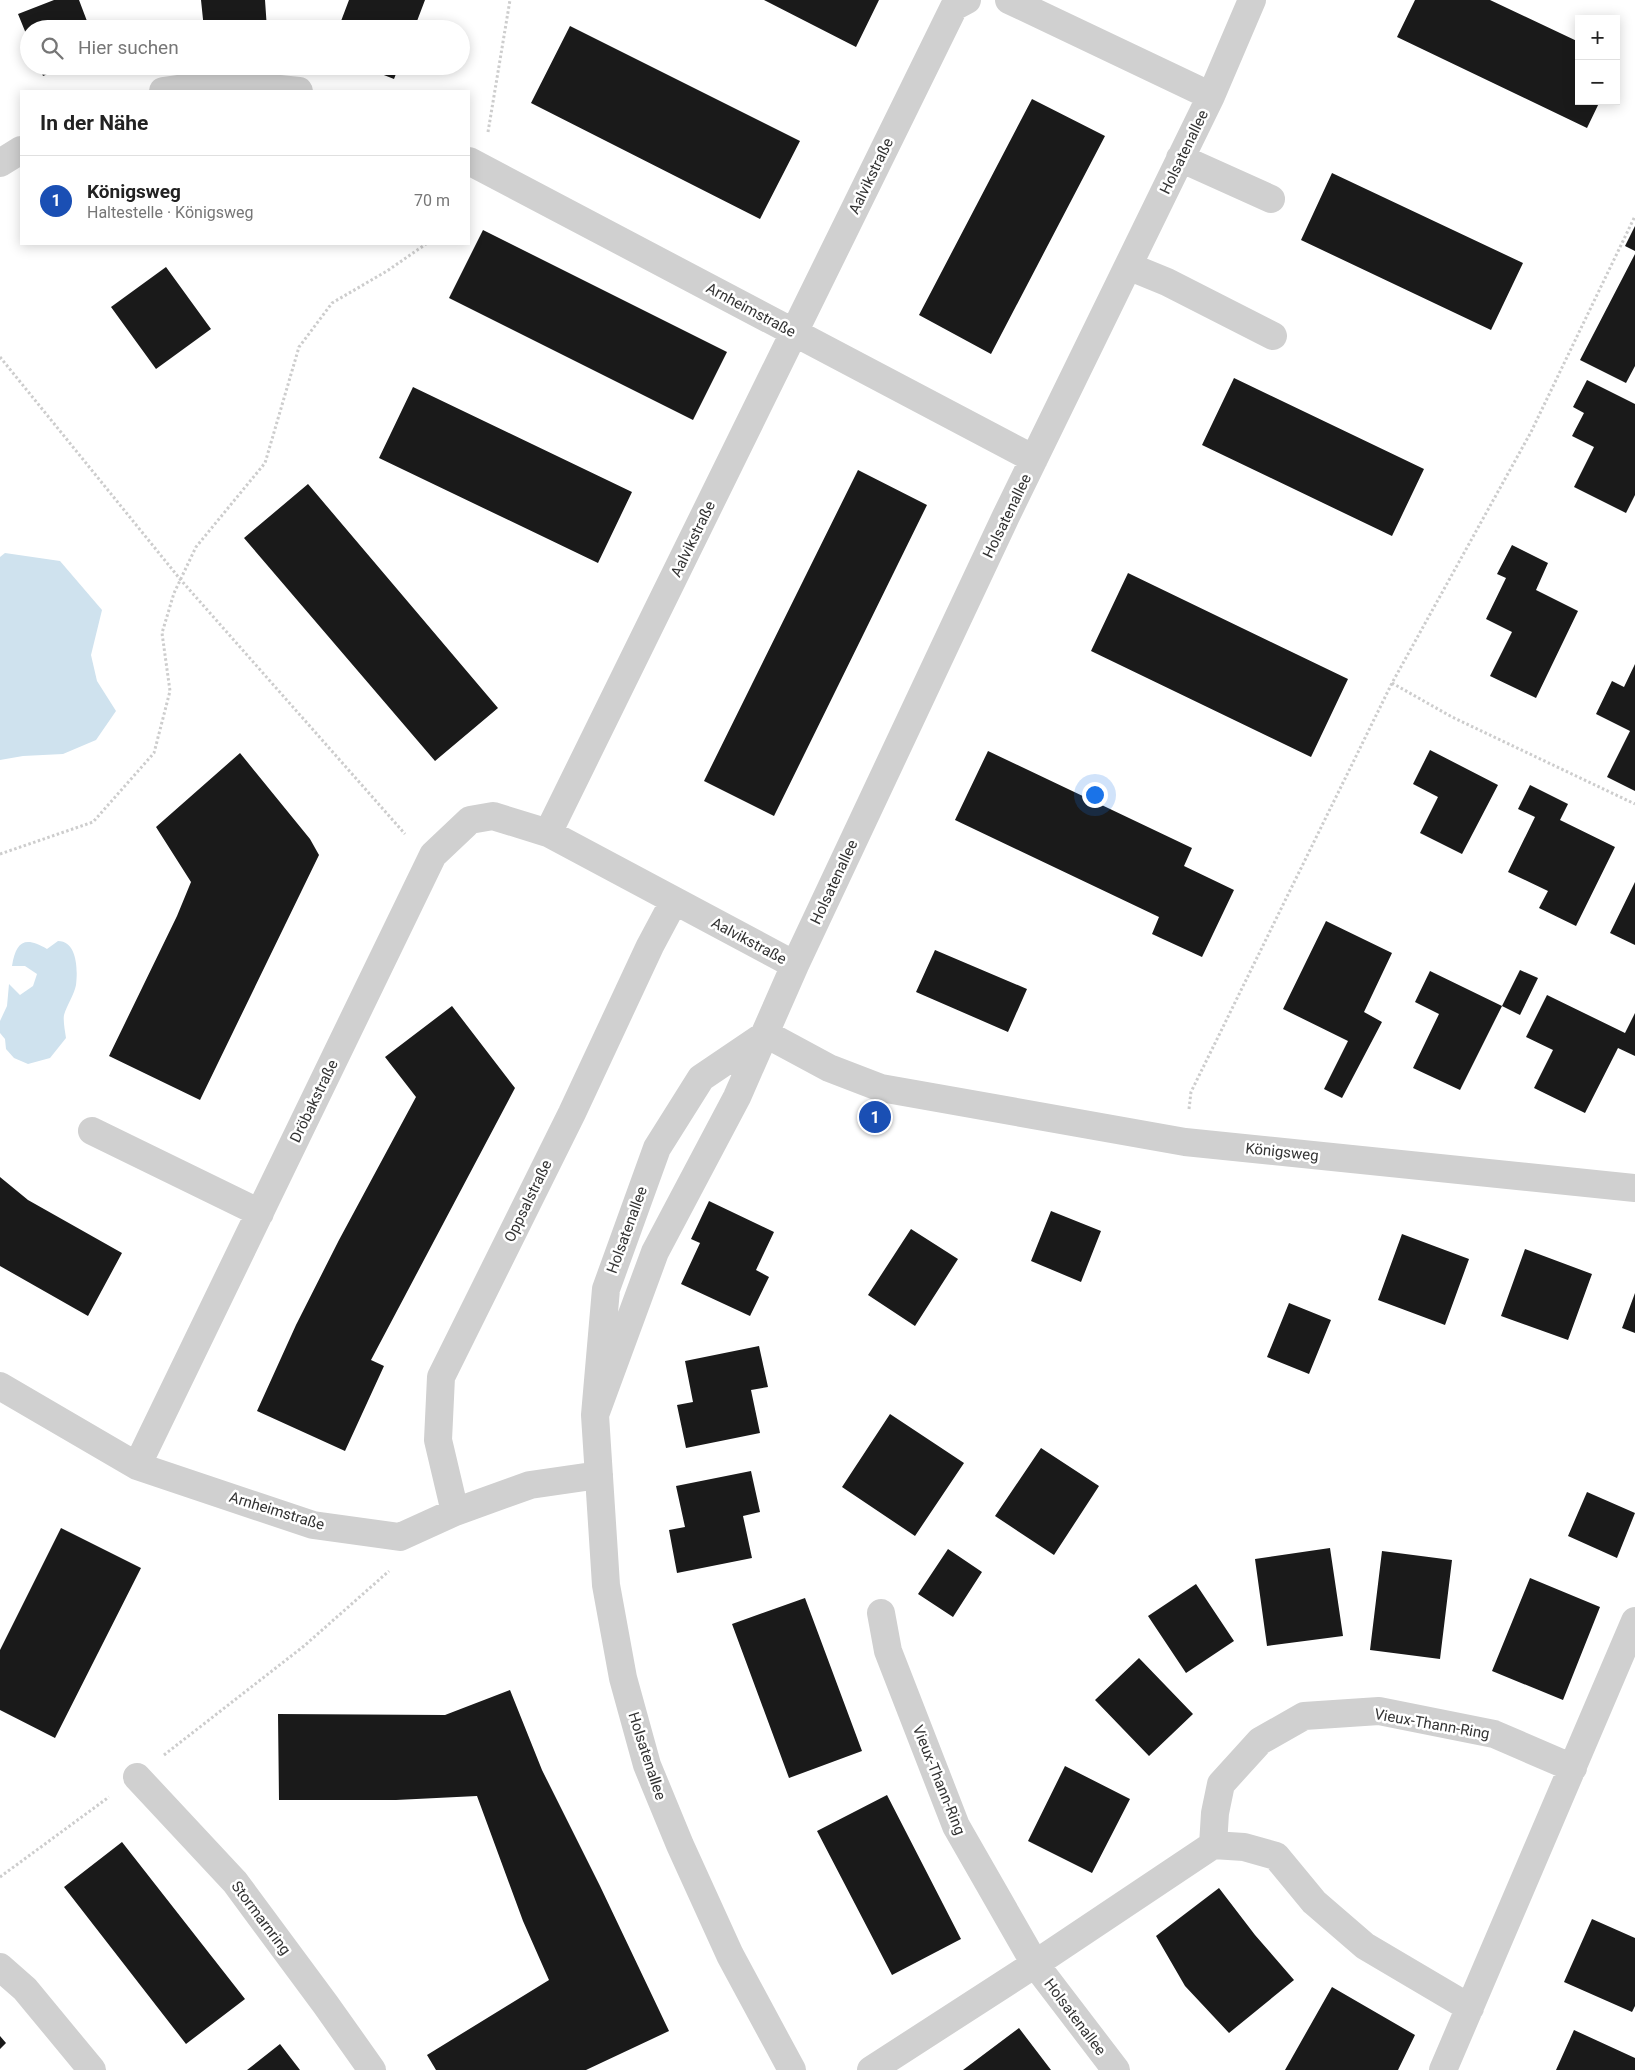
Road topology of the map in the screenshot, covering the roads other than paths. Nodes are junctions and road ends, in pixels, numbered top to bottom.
1 (967, 0) edge
2 (1010, 0) edge
3 (1252, 0) edge
4 (170, 90) edge
5 (289, 90) edge
6 (1211, 96) junction
7 (20, 151) edge
8 (1180, 158) junction
9 (472, 162) edge
10 (0, 163) edge
11 (1271, 198) dead end
12 (1128, 266) junction
13 (794, 333) junction
14 (1273, 336) dead end
15 (1034, 459) junction
16 (548, 834) junction
17 (674, 901) junction
18 (795, 965) junction
19 (766, 1034) junction
20 (92, 1131) dead end
21 (1635, 1188) edge
22 (260, 1213) junction
23 (0, 1386) edge
24 (595, 1415) junction
25 (137, 1466) junction
26 (599, 1475) junction
27 (455, 1512) junction
28 (881, 1614) dead end
29 (1635, 1621) edge
30 (1573, 1768) junction
31 (137, 1776) road end
32 (1213, 1845) junction
33 (1035, 1964) junction
34 (0, 1967) edge
35 (1470, 2008) junction
36 (92, 2070) edge
37 (372, 2070) edge
38 (792, 2070) edge
39 (871, 2070) edge
40 (1116, 2070) edge
41 (1443, 2070) edge

1 - 13 street, Aalvikstraße
2 - 6 street
3 - 6 street, Holsatenallee
4 - 5 street
6 - 8 street, Holsatenallee
7 - 10 street
8 - 11 street
8 - 12 street, Holsatenallee
9 - 13 street, Arnheimstraße
12 - 14 street
12 - 15 street, Holsatenallee
13 - 15 street, Arnheimstraße
13 - 16 street, Aalvikstraße
15 - 18 street, Holsatenallee
16 - 17 street, Aalvikstraße
16 - 22 street, Dröbakstraße
17 - 18 street, Aalvikstraße
17 - 27 street, Oppsalstraße
18 - 19 street, Holsatenallee
19 - 21 street, Königsweg
19 - 24 street, Holsatenallee
19 - 24 street, Holsatenallee
20 - 22 street
22 - 25 street, Dröbakstraße
23 - 25 street, Arnheimstraße
24 - 26 street, Holsatenallee
25 - 27 street, Arnheimstraße
26 - 27 street, Arnheimstraße
26 - 38 street, Holsatenallee
28 - 33 street, Vieux-Thann-Ring
29 - 30 street
30 - 32 street, Vieux-Thann-Ring
30 - 35 street
31 - 37 street, Stormarnring
32 - 33 street
32 - 35 street
33 - 39 street
33 - 40 street, Holsatenallee
34 - 36 street
35 - 41 street

